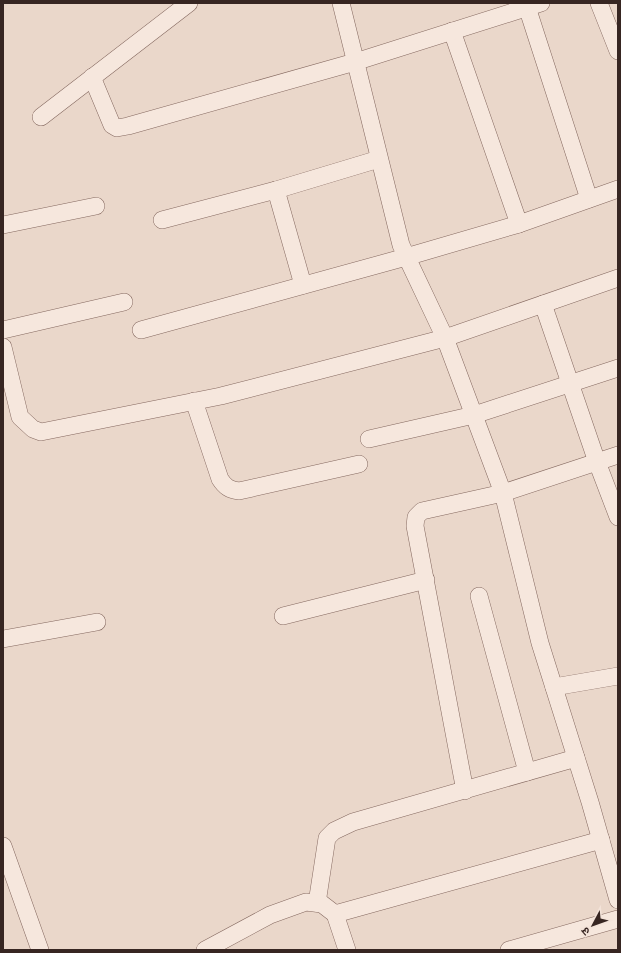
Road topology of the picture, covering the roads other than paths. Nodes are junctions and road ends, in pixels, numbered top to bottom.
1 (189, 3) edge
2 (341, 3) edge
3 (599, 3) edge
4 (534, 5) edge
5 (452, 31) junction
6 (618, 51) edge
7 (355, 62) junction
8 (92, 77) junction
9 (41, 117) dead end
10 (379, 159) junction
11 (618, 189) edge
12 (276, 190) junction
13 (589, 199) junction
14 (96, 206) dead end
15 (162, 220) dead end
16 (519, 224) junction
17 (3, 225) edge
18 (406, 257) junction
19 (618, 278) edge
20 (303, 285) junction
21 (124, 302) dead end
22 (543, 304) junction
23 (3, 330) edge
24 (141, 330) dead end
25 (445, 338) junction
26 (3, 347) edge
27 (618, 368) edge
28 (570, 383) junction
29 (194, 401) junction
30 (474, 415) junction
31 (369, 439) dead end
32 (618, 456) edge
33 (597, 462) junction
34 (359, 464) dead end
35 (503, 493) junction
36 (618, 517) edge
37 (426, 580) junction
38 (479, 596) dead end
39 (283, 616) dead end
40 (98, 622) dead end
41 (3, 639) edge
42 (618, 676) edge
43 (554, 687) junction
44 (576, 758) junction
45 (527, 772) junction
46 (465, 790) junction
47 (601, 840) junction
48 (3, 846) edge
49 (618, 900) edge
50 (317, 903) junction
51 (335, 914) junction
52 (618, 920) edge
53 (40, 950) edge
54 (205, 950) edge
55 (347, 950) edge
56 (509, 950) edge

1 - 8 street
2 - 7 street
3 - 6 street
4 - 5 street
4 - 13 street
5 - 7 street
5 - 16 street
7 - 8 street
7 - 10 street
8 - 9 street
10 - 12 street
10 - 18 street
11 - 13 street
12 - 15 street
12 - 20 street
13 - 16 street
14 - 17 street
16 - 18 street
18 - 20 street
18 - 25 street
19 - 22 street
20 - 24 street
21 - 23 street
22 - 25 street
22 - 28 street
25 - 29 street
25 - 30 street
26 - 29 street
27 - 28 street
28 - 30 street
28 - 33 street
29 - 34 street
30 - 31 street
30 - 35 street
32 - 33 street
33 - 35 street
33 - 36 street
35 - 37 street
35 - 43 street
37 - 39 street
37 - 46 street
38 - 45 street
40 - 41 street
42 - 43 street
43 - 44 street
44 - 45 street
44 - 47 street
45 - 46 street
46 - 50 street
47 - 49 street
47 - 51 street
48 - 53 street
50 - 51 street
50 - 54 street
51 - 55 street
52 - 56 street

